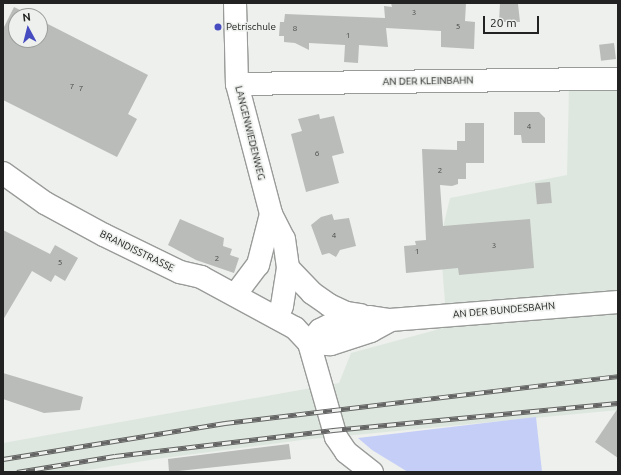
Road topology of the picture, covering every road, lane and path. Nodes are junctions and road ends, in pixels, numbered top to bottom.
1 (236, 3) edge
2 (618, 79) edge
3 (237, 84) junction
4 (3, 173) edge
5 (271, 214) junction
6 (288, 268) junction
7 (235, 295) junction
8 (618, 302) edge
9 (277, 318) junction
10 (380, 318) junction
11 (309, 343) junction
12 (372, 472) edge

1 - 3 street, LANGENWIEDENWEG
2 - 3 street, AN DER KLEINBAHN
3 - 5 street, LANGENWIEDENWEG
4 - 7 street, BRANDISSTRASSE
5 - 6 street, LANGENWIEDENWEG
5 - 7 street, LANGENWIEDENWEG
6 - 9 street, LANGENWIEDENWEG
6 - 10 street
7 - 9 street, BRANDISSTRASSE
8 - 10 street, AN DER BUNDESBAHN
9 - 11 street
10 - 11 street, AN DER BUNDESBAHN
11 - 12 street

